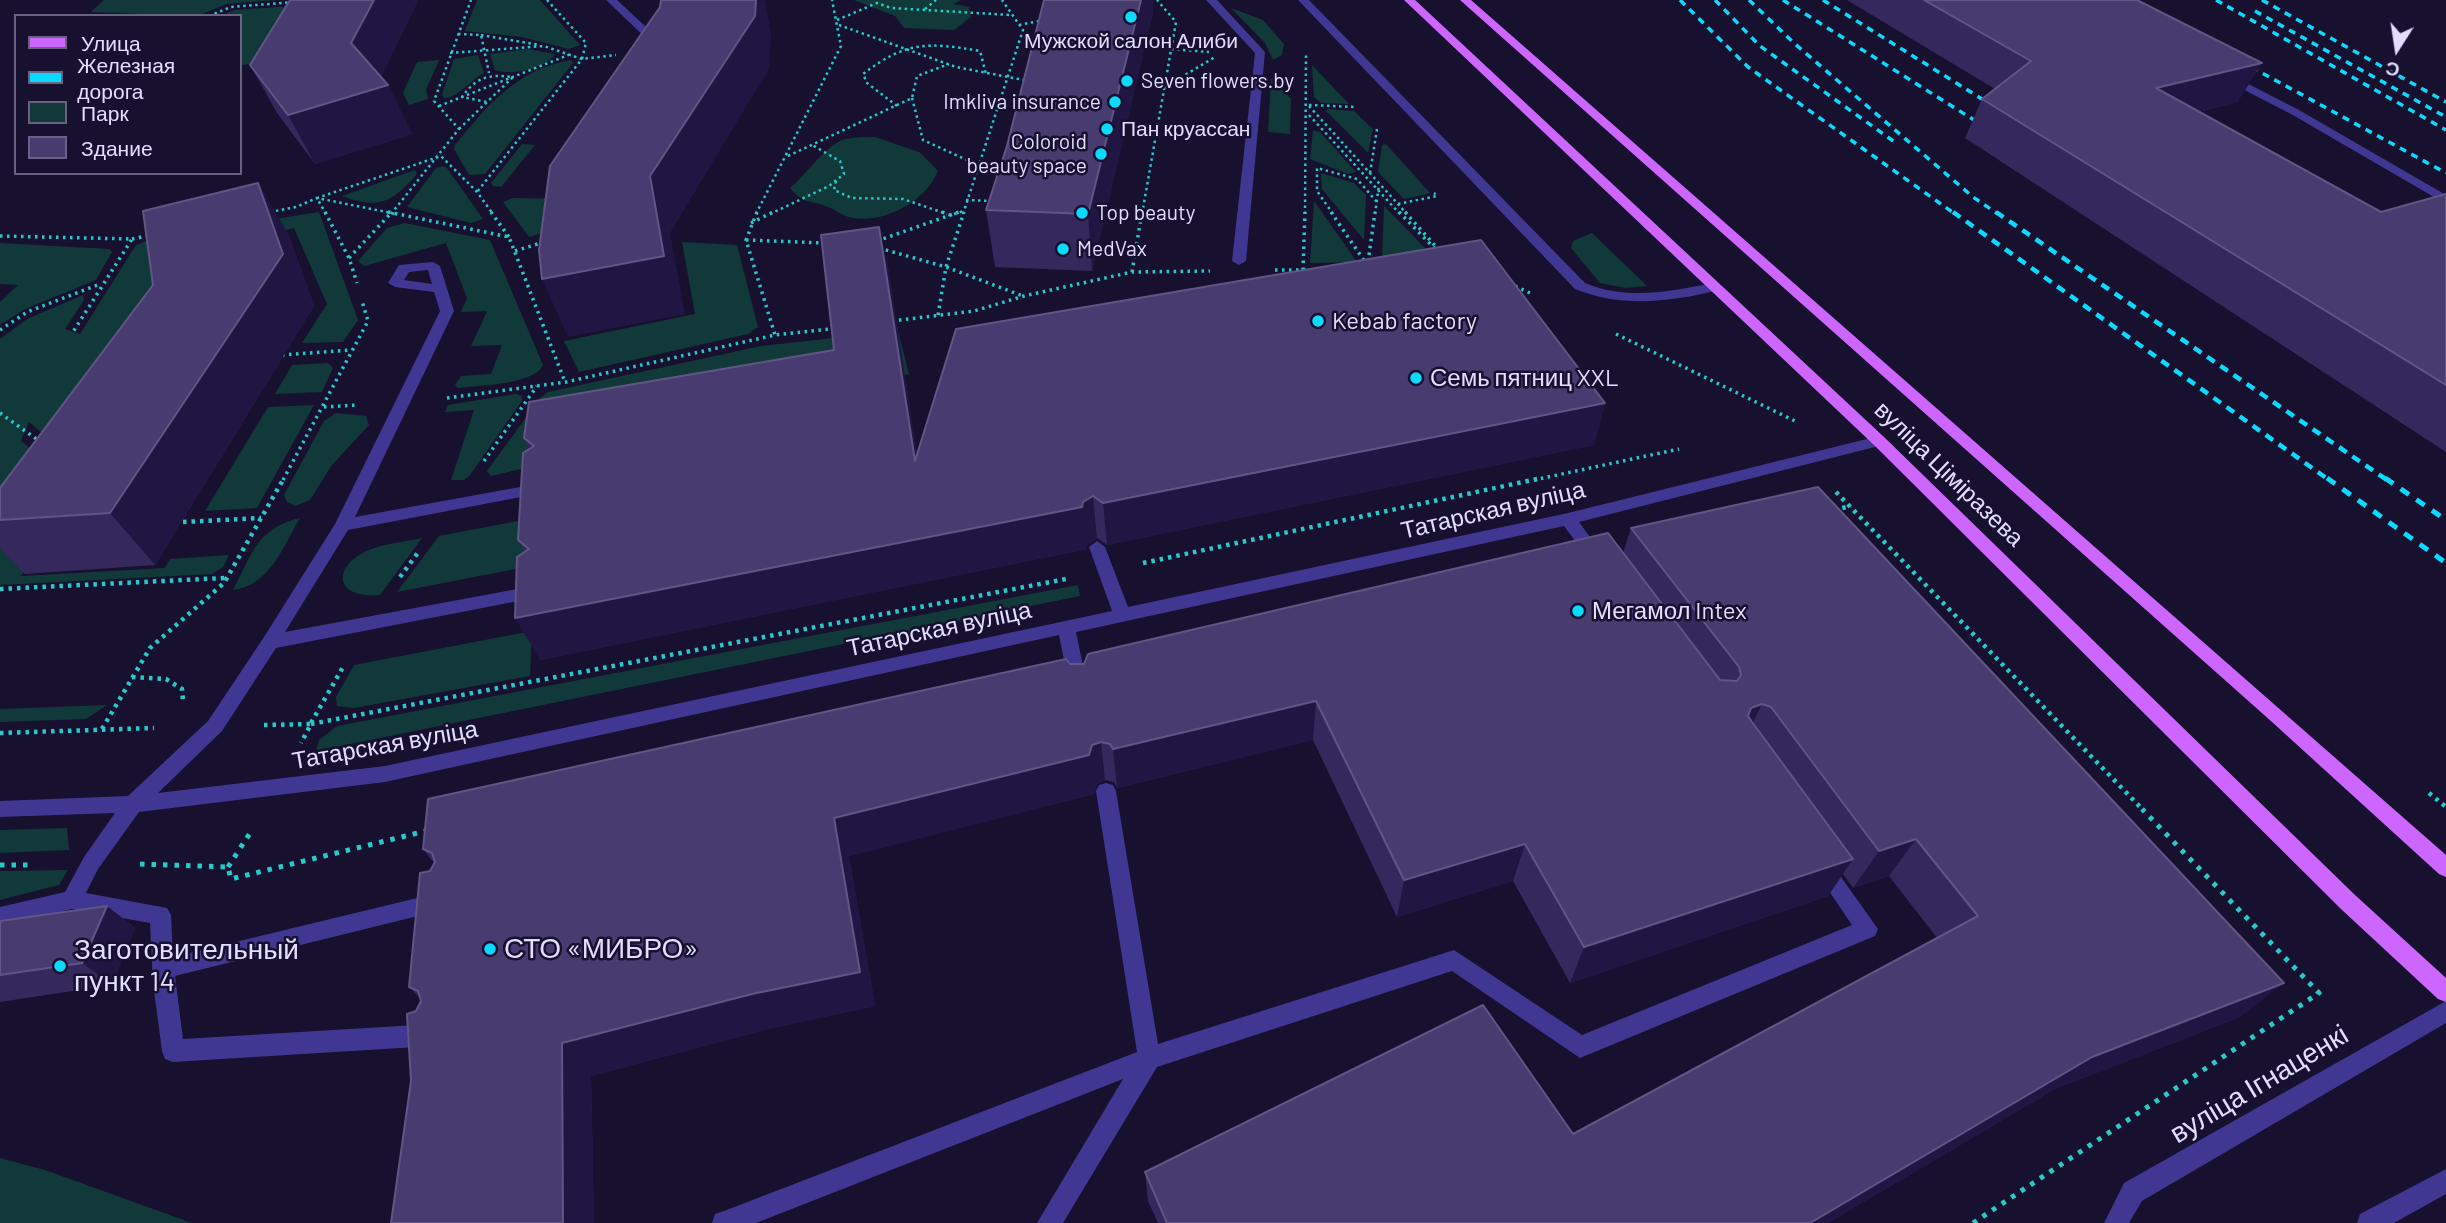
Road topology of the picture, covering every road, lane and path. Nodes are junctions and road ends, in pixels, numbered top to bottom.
1 (471, 0) edge
2 (547, 0) edge
3 (611, 0) edge
4 (832, 0) edge
5 (936, 0) edge
6 (1002, 0) edge
7 (1157, 0) edge
8 (1210, 0) edge
9 (1303, 0) edge
10 (1409, 0) edge
11 (1465, 0) edge
12 (306, 1) edge
13 (924, 10) junction
14 (215, 14) edge
15 (1012, 15) junction
16 (1051, 19) edge
17 (838, 20) junction
18 (839, 25) junction
19 (1019, 25) junction
20 (458, 34) junction
21 (481, 35) junction
22 (544, 46) junction
23 (902, 48) junction
24 (482, 51) junction
25 (450, 53) junction
26 (572, 54) junction
27 (1306, 54) dead end
28 (1215, 57) dead end
29 (582, 59) junction
30 (651, 60) edge
31 (949, 64) junction
32 (2210, 68) edge
33 (489, 73) junction
34 (986, 74) junction
35 (513, 77) junction
36 (1006, 80) junction
37 (1030, 81) edge
38 (1164, 88) junction
39 (462, 97) junction
40 (912, 98) junction
41 (487, 102) junction
42 (1308, 105) junction
43 (439, 106) junction
44 (897, 106) junction
45 (1308, 114) junction
46 (1363, 115) dead end
47 (1371, 122) dead end
48 (459, 129) junction
49 (1378, 130) junction
50 (1386, 139) dead end
51 (812, 145) junction
52 (441, 156) junction
53 (788, 156) junction
54 (1306, 159) junction
55 (978, 165) junction
56 (1317, 168) junction
57 (1370, 173) junction
58 (836, 181) junction
59 (1379, 185) junction
60 (1429, 186) dead end
61 (478, 192) junction
62 (1378, 192) junction
63 (966, 200) junction
64 (2446, 200) edge
65 (1002, 202) edge
66 (1377, 202) junction
67 (1398, 205) junction
68 (963, 211) junction
69 (950, 215) junction
70 (751, 223) junction
71 (0, 236) edge
72 (509, 237) dead end
73 (550, 240) edge
74 (746, 240) junction
75 (826, 243) edge
76 (515, 251) dead end
77 (1440, 253) junction
78 (1433, 254) edge
79 (349, 258) junction
80 (1239, 261) dead end
81 (1380, 264) edge
82 (1368, 266) junction
83 (946, 267) junction
84 (1355, 267) edge
85 (1316, 269) edge
86 (1303, 270) junction
87 (1211, 271) dead end
88 (1264, 271) dead end
89 (1132, 272) junction
90 (102, 284) junction
91 (1512, 285) edge
92 (1714, 287) junction
93 (440, 289) dead end
94 (1024, 296) junction
95 (1536, 296) dead end
96 (938, 315) junction
97 (883, 322) edge
98 (843, 327) edge
99 (0, 330) edge
100 (1608, 330) dead end
101 (74, 332) dead end
102 (775, 335) junction
103 (353, 350) junction
104 (282, 355) dead end
105 (537, 386) junction
106 (404, 404) junction
107 (324, 407) junction
108 (0, 413) edge
109 (1787, 426) dead end
110 (1880, 441) junction
111 (1691, 446) dead end
112 (48, 447) edge
113 (545, 488) edge
114 (1836, 492) dead end
115 (454, 504) junction
116 (1851, 506) junction
117 (1824, 512) edge
118 (261, 518) junction
119 (1569, 519) junction
120 (183, 522) dead end
121 (343, 525) junction
122 (1097, 547) edge
123 (1106, 571) junction
124 (1607, 572) edge
125 (225, 578) junction
126 (0, 589) edge
127 (541, 591) edge
128 (1123, 617) junction
129 (366, 624) junction
130 (1066, 627) junction
131 (270, 642) junction
132 (132, 677) junction
133 (1082, 696) edge
134 (183, 704) dead end
135 (102, 729) dead end
136 (1106, 790) dead end
137 (133, 804) junction
138 (0, 809) edge
139 (433, 830) edge
140 (1812, 853) edge
141 (91, 863) junction
142 (0, 865) edge
143 (2446, 868) edge
144 (453, 898) edge
145 (72, 900) junction
146 (0, 916) edge
147 (163, 969) junction
148 (2446, 992) edge
149 (2446, 1011) edge
150 (441, 1034) edge
151 (1149, 1058) junction
152 (2446, 1181) edge
153 (2373, 1222) edge
154 (724, 1223) edge
155 (1049, 1223) edge
156 (1973, 1223) edge
157 (2116, 1223) edge

1 - 20 path
2 - 29 path
3 - 30 street
4 - 17 path
5 - 13 path
6 - 15 path
7 - 38 path
8 - 80 street
9 - 92 street
10 - 92 main road, вуліца Ціміразева
11 - 143 main road, вуліца Ціміразева
12 - 14 path
13 - 15 path
13 - 17 path
15 - 19 path
16 - 19 path
17 - 18 path
18 - 23 path
18 - 53 path
19 - 36 path
20 - 21 path
20 - 25 path
21 - 22 path
21 - 24 path
22 - 24 path
22 - 26 path
23 - 31 path
23 - 34 path
23 - 44 path
24 - 25 path
24 - 33 path
25 - 43 path
26 - 29 path
26 - 35 path
27 - 42 path
28 - 38 path
29 - 61 path
31 - 34 path
31 - 40 path
32 - 64 street
33 - 35 path
33 - 39 path
34 - 36 path
35 - 39 path
35 - 41 path
36 - 37 path
36 - 55 path
38 - 89 path
39 - 41 path
39 - 43 path
40 - 44 path
40 - 55 path
41 - 48 path
42 - 45 path
42 - 46 path
42 - 57 path
43 - 48 path
44 - 51 path
45 - 54 path
45 - 62 path
47 - 49 path
48 - 52 path
49 - 50 path
49 - 57 path
51 - 53 path
51 - 58 path
52 - 61 path
52 - 79 path
52 - 79 path
53 - 70 path
54 - 56 path
54 - 86 path
55 - 63 path
56 - 66 path
56 - 82 path
57 - 59 path
58 - 69 path
58 - 70 path
59 - 62 path
59 - 67 path
60 - 67 path
61 - 72 path
62 - 66 path
62 - 77 path
63 - 65 path
63 - 68 path
66 - 82 path
67 - 77 path
68 - 69 path
68 - 83 path
69 - 83 path
70 - 74 path
71 - 90 path
73 - 76 path
74 - 75 path
74 - 102 path
77 - 78 path
79 - 103 path
81 - 82 path
82 - 84 path
83 - 94 path
83 - 96 path
85 - 86 path
86 - 88 path
87 - 89 path
89 - 94 path
90 - 99 path
90 - 101 path
91 - 95 path
92 - 110 main road, вуліца Ціміразева
93 - 106 street
94 - 96 path
96 - 97 path
98 - 102 path
100 - 109 path
102 - 105 path
103 - 104 path
103 - 107 path
105 - 106 path
105 - 115 path
106 - 107 path
106 - 121 street
107 - 118 path
108 - 112 path
110 - 119 street, Татарская вуліца
110 - 148 main road, вуліца Ціміразева
111 - 123 path
113 - 115 street
114 - 116 path
115 - 121 street
115 - 129 path
116 - 117 path
116 - 156 path
118 - 120 path
118 - 125 path
119 - 124 street
119 - 128 street, Татарская вуліца
121 - 131 street
122 - 123 street
123 - 128 street
123 - 129 path
125 - 126 path
125 - 132 path
127 - 129 street
128 - 130 street, Татарская вуліца
129 - 131 street
130 - 133 street
130 - 137 street, Татарская вуліца
131 - 137 street
132 - 134 path
132 - 135 path
136 - 151 street
137 - 138 street, Татарская вуліца
137 - 141 street
139 - 141 path
140 - 151 street
141 - 142 path
141 - 145 street
144 - 147 street
145 - 146 street
145 - 147 street
147 - 150 street
149 - 157 street, вуліца Ігнаценкі
151 - 154 street
151 - 155 street
152 - 153 street

